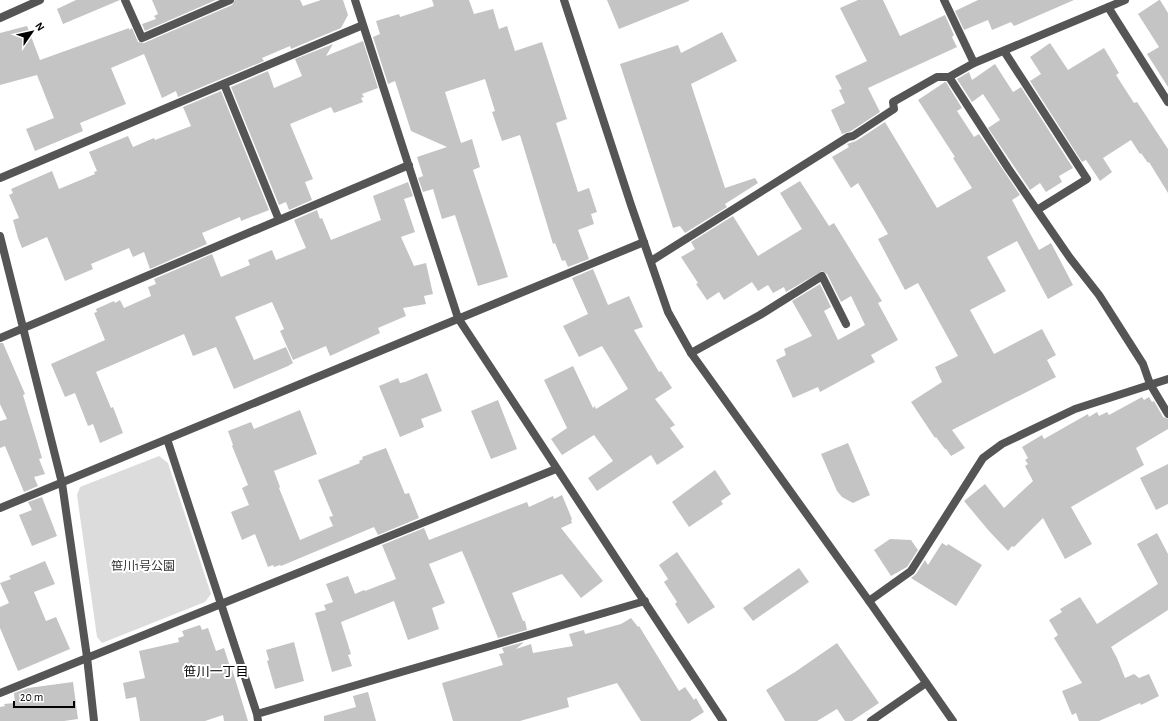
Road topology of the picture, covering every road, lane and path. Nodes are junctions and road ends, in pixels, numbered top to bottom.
1 (40, 0) edge
2 (125, 0) edge
3 (230, 0) edge
4 (355, 0) edge
5 (564, 0) edge
6 (944, 0) edge
7 (1125, 0) edge
8 (1108, 7) junction
9 (0, 18) edge
10 (363, 25) junction
11 (1004, 51) junction
12 (974, 64) junction
13 (949, 77) junction
14 (224, 84) junction
15 (1168, 102) edge
16 (409, 165) junction
17 (0, 178) edge
18 (1037, 210) junction
19 (279, 220) junction
20 (0, 236) edge
21 (644, 242) junction
22 (650, 261) junction
23 (458, 318) junction
24 (846, 324) dead end
25 (24, 328) junction
26 (0, 338) edge
27 (690, 353) junction
28 (1168, 379) edge
29 (1150, 384) junction
30 (1168, 414) edge
31 (167, 439) junction
32 (556, 469) junction
33 (62, 483) junction
34 (0, 508) edge
35 (645, 601) junction
36 (869, 601) junction
37 (222, 605) junction
38 (87, 657) junction
39 (926, 683) junction
40 (0, 693) edge
41 (258, 718) edge
42 (94, 721) edge
43 (723, 721) edge
44 (871, 721) edge
45 (953, 721) edge

1 - 9 street
2 - 3 street
4 - 10 street
5 - 21 street
6 - 12 street
7 - 8 street
8 - 11 street
8 - 15 street
10 - 14 street
10 - 16 street
11 - 12 street
11 - 18 street
12 - 13 street
13 - 18 street
13 - 22 street
14 - 17 street
14 - 19 street
16 - 19 street
16 - 23 street
18 - 29 street
19 - 25 street
20 - 25 street
21 - 22 street
21 - 23 street
22 - 27 street
23 - 31 street
23 - 32 street
24 - 27 street
25 - 26 street
25 - 33 street
27 - 36 street
28 - 29 street
29 - 30 street
29 - 36 street
31 - 33 street
31 - 37 street
32 - 35 street
32 - 37 street
33 - 34 street
33 - 38 street
35 - 41 street
35 - 43 street
36 - 39 street
37 - 38 street
37 - 41 street
38 - 40 street
38 - 42 street
39 - 44 street
39 - 45 street

